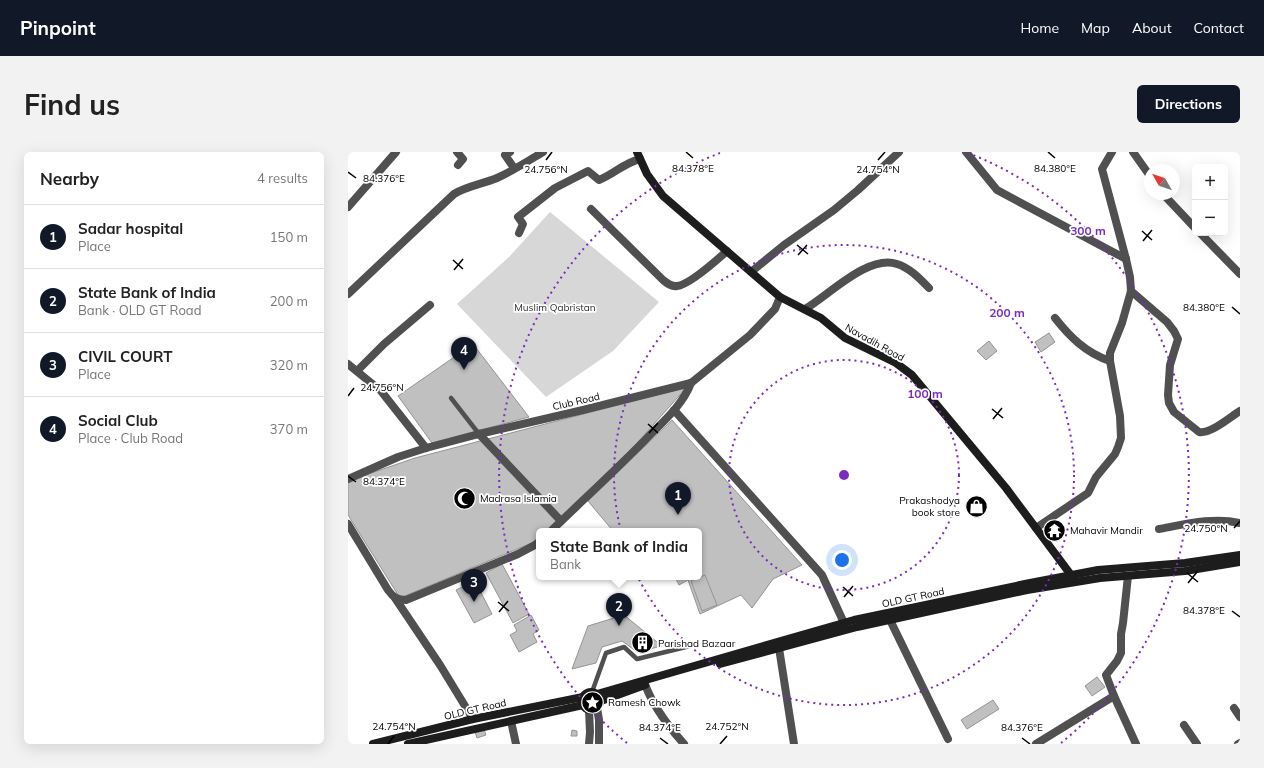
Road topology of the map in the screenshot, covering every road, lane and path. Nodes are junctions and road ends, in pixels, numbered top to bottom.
1 (396, 152) edge
2 (457, 152) edge
3 (510, 152) edge
4 (543, 152) edge
5 (899, 152) edge
6 (966, 152) edge
7 (1112, 152) edge
8 (1133, 152) edge
9 (638, 156) edge
10 (458, 165) dead end
11 (514, 168) junction
12 (1144, 168) edge
13 (1169, 200) edge
14 (348, 207) edge
15 (591, 209) dead end
16 (1192, 225) edge
17 (520, 233) dead end
18 (1203, 236) edge
19 (727, 251) junction
20 (1126, 259) junction
21 (751, 272) junction
22 (1240, 274) edge
23 (929, 288) dead end
24 (1131, 291) junction
25 (348, 294) edge
26 (780, 298) junction
27 (430, 305) dead end
28 (805, 309) junction
29 (1055, 318) dead end
30 (1110, 362) junction
31 (348, 364) edge
32 (357, 371) junction
33 (691, 383) junction
34 (451, 398) dead end
35 (674, 410) junction
36 (1240, 411) edge
37 (479, 434) junction
38 (426, 448) junction
39 (349, 476) edge
40 (561, 521) junction
41 (1240, 523) edge
42 (348, 524) edge
43 (553, 528) edge
44 (1036, 528) junction
45 (1160, 529) dead end
46 (536, 545) edge
47 (1240, 555) edge
48 (1240, 562) edge
49 (1128, 576) junction
50 (1072, 579) junction
51 (395, 598) junction
52 (890, 620) junction
53 (844, 623) junction
54 (694, 645) dead end
55 (778, 648) junction
56 (645, 683) junction
57 (1114, 696) junction
58 (597, 699) junction
59 (585, 704) junction
60 (1234, 708) dead end
61 (1240, 717) edge
62 (474, 719) junction
63 (511, 721) junction
64 (1184, 725) dead end
65 (948, 739) dead end
66 (372, 744) edge
67 (408, 744) edge
68 (516, 744) edge
69 (589, 744) edge
70 (599, 744) edge
71 (684, 744) edge
72 (794, 744) edge
73 (1036, 744) edge
74 (1136, 744) edge
75 (1197, 744) edge

1 - 14 street
2 - 10 street
3 - 11 street
4 - 11 street
5 - 21 street
6 - 20 street
7 - 20 street
8 - 12 street
9 - 17 street
9 - 19 main road, Navadih Road
11 - 25 street
13 - 16 street
15 - 19 street
18 - 22 street
19 - 21 main road, Navadih Road
20 - 24 street
21 - 26 main road, Navadih Road
23 - 28 street
24 - 30 street
24 - 36 street
26 - 28 main road, Navadih Road
26 - 33 street, Club Road
27 - 32 street
28 - 44 main road, Navadih Road
29 - 30 street
30 - 44 street
31 - 32 street
32 - 38 street
33 - 35 street
33 - 37 street, Club Road
34 - 37 lane
35 - 40 street
35 - 53 street
37 - 38 street, Club Road
37 - 40 street
38 - 39 street, Club Road
40 - 43 street
41 - 45 street
42 - 51 street
44 - 50 main road, Navadih Road
46 - 51 street
47 - 50 main road, OLD GT Road
48 - 49 main road, OLD GT Road
49 - 50 main road, OLD GT Road
49 - 57 street
50 - 52 main road, OLD GT Road
50 - 53 main road, OLD GT Road
51 - 62 street
52 - 55 main road, OLD GT Road
52 - 65 street
53 - 56 main road, OLD GT Road
54 - 58 lane
55 - 56 main road, OLD GT Road
55 - 72 street
56 - 58 main road, OLD GT Road
56 - 71 street
57 - 73 street
57 - 74 street
58 - 59 main road
58 - 59 main road
58 - 70 street
59 - 62 main road, OLD GT Road
59 - 63 main road, OLD GT Road
59 - 69 street
60 - 61 street
62 - 66 main road, OLD GT Road
63 - 67 main road, OLD GT Road
63 - 68 street
64 - 75 street

